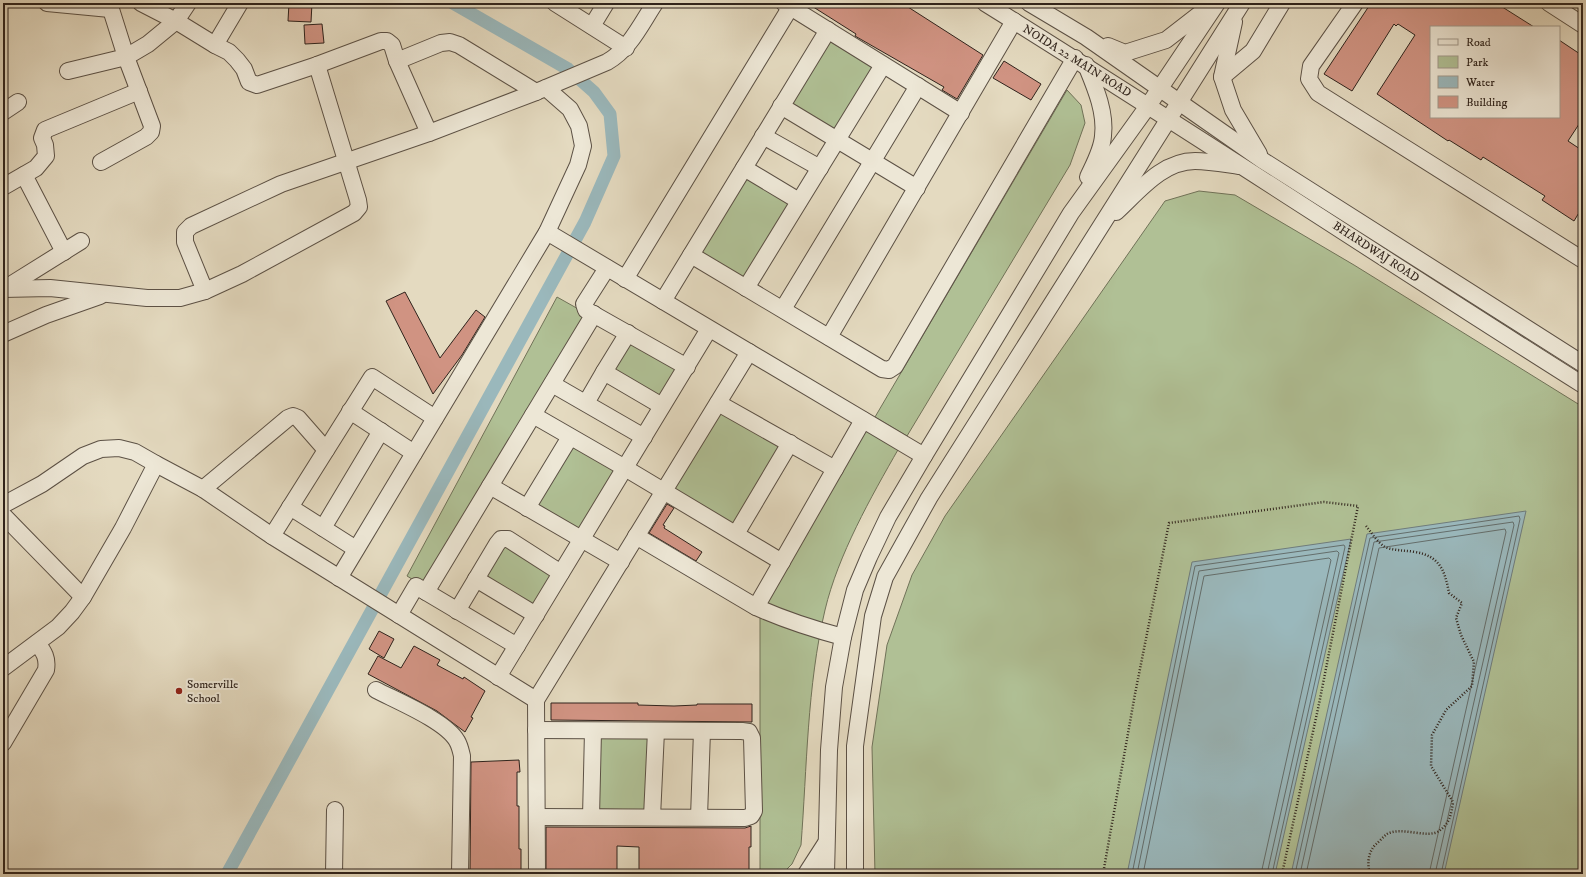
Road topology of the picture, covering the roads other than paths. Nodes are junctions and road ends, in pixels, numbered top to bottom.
1 (47, 3) edge
2 (141, 3) edge
3 (188, 3) edge
4 (240, 3) edge
5 (555, 3) edge
6 (606, 3) edge
7 (655, 3) edge
8 (985, 3) edge
9 (1029, 3) edge
10 (1282, 3) edge
11 (1355, 3) edge
12 (1549, 3) edge
13 (789, 4) edge
14 (1210, 5) edge
15 (110, 6) edge
16 (1239, 8) edge
17 (176, 21) junction
18 (1014, 21) junction
19 (1583, 25) edge
20 (592, 26) junction
21 (828, 30) junction
22 (1086, 37) junction
23 (215, 45) junction
24 (626, 48) junction
25 (126, 57) junction
26 (397, 61) junction
27 (1080, 62) junction
28 (883, 64) junction
29 (317, 65) junction
30 (68, 71) dead end
31 (1222, 77) junction
32 (918, 86) junction
33 (546, 88) junction
34 (1160, 88) junction
35 (139, 91) junction
36 (18, 102) dead end
37 (1180, 102) junction
38 (781, 106) junction
39 (1148, 106) junction
40 (3, 112) edge
41 (961, 113) junction
42 (1168, 120) junction
43 (429, 133) junction
44 (763, 136) junction
45 (837, 140) junction
46 (1262, 160) junction
47 (348, 161) junction
48 (873, 161) junction
49 (101, 162) dead end
50 (1244, 167) junction
51 (744, 168) junction
52 (820, 168) junction
53 (24, 175) junction
54 (3, 187) edge
55 (917, 188) junction
56 (799, 201) junction
57 (1071, 212) junction
58 (1097, 231) junction
59 (553, 236) junction
60 (81, 241) dead end
61 (64, 252) junction
62 (691, 255) junction
63 (1583, 260) edge
64 (607, 268) junction
65 (626, 279) junction
66 (746, 288) junction
67 (4, 289) edge
68 (205, 292) junction
69 (104, 294) junction
70 (663, 301) junction
71 (783, 310) junction
72 (594, 314) junction
73 (710, 329) junction
74 (628, 333) junction
75 (3, 334) edge
76 (828, 337) junction
77 (749, 352) junction
78 (1582, 361) edge
79 (687, 367) junction
80 (604, 372) junction
81 (1577, 381) edge
82 (552, 384) junction
83 (586, 403) junction
84 (718, 403) junction
85 (662, 406) junction
86 (350, 411) junction
87 (533, 415) junction
88 (435, 418) junction
89 (863, 420) junction
90 (381, 431) junction
91 (570, 437) junction
92 (644, 437) junction
93 (790, 444) junction
94 (326, 450) junction
95 (414, 453) junction
96 (924, 456) junction
97 (156, 464) junction
98 (625, 468) junction
99 (835, 469) junction
100 (490, 486) junction
101 (203, 489) junction
102 (664, 491) junction
103 (3, 505) edge
104 (290, 507) junction
105 (527, 508) junction
106 (3, 515) edge
107 (323, 528) junction
108 (736, 534) junction
109 (272, 536) junction
110 (636, 536) junction
111 (582, 539) junction
112 (356, 549) junction
113 (621, 562) junction
114 (782, 562) junction
115 (561, 573) junction
116 (339, 578) junction
117 (476, 579) junction
118 (426, 592) junction
119 (84, 597) junction
120 (756, 606) junction
121 (457, 610) junction
122 (393, 611) junction
123 (536, 615) junction
124 (843, 637) junction
125 (38, 643) junction
126 (517, 646) junction
127 (3, 668) edge
128 (498, 677) junction
129 (376, 690) dead end
130 (536, 700) junction
131 (536, 730) junction
132 (593, 731) junction
133 (656, 731) junction
134 (702, 732) junction
135 (3, 743) edge
136 (335, 810) dead end
137 (537, 817) junction
138 (590, 817) junction
139 (652, 817) junction
140 (699, 817) junction
141 (826, 842) junction
142 (334, 874) edge
143 (460, 874) edge
144 (537, 874) edge
145 (806, 874) edge
146 (826, 874) edge
147 (855, 874) edge

1 - 15 street
2 - 17 street
3 - 17 street
4 - 23 street
5 - 20 street
6 - 20 street
7 - 24 street
8 - 18 street, NOIDA 22 MAIN ROAD
9 - 22 street, NOIDA 22 MAIN ROAD
10 - 31 street
11 - 63 street
12 - 19 street
13 - 21 street
13 - 65 street
14 - 22 street
14 - 34 street
15 - 25 street
16 - 31 street
16 - 37 street
17 - 23 street
17 - 25 street
18 - 27 street, NOIDA 22 MAIN ROAD
18 - 41 street
20 - 24 street
21 - 28 street
21 - 38 street
22 - 34 street, NOIDA 22 MAIN ROAD
23 - 29 street
24 - 33 street
25 - 30 street
25 - 35 street
26 - 29 street
26 - 33 street
26 - 43 street
27 - 39 street, NOIDA 22 MAIN ROAD
27 - 57 street
27 - 76 street
28 - 32 street
28 - 45 street
29 - 47 street
31 - 46 street
32 - 41 street
32 - 48 street
33 - 43 street
33 - 59 street
34 - 37 street, NOIDA 22 MAIN ROAD
34 - 39 street
35 - 49 street
35 - 53 street
36 - 40 street
37 - 42 street
37 - 46 street, BHARDWAJ ROAD
38 - 44 street
38 - 45 street
39 - 42 street, NOIDA 22 MAIN ROAD
39 - 57 street
41 - 55 street
42 - 50 street, BHARDWAJ ROAD
42 - 58 street
43 - 47 street
44 - 51 street
44 - 52 street
45 - 48 street
45 - 52 street
46 - 78 street, BHARDWAJ ROAD
47 - 68 street
47 - 68 street
48 - 55 street
48 - 71 street
50 - 58 street
50 - 81 street, BHARDWAJ ROAD
51 - 56 street
51 - 62 street
52 - 56 street
53 - 54 street
53 - 61 street
55 - 76 street
56 - 66 street
57 - 96 street
58 - 147 street
59 - 64 street
59 - 88 street
60 - 61 street
61 - 67 street
62 - 66 street
62 - 70 street
64 - 65 street
64 - 72 street
65 - 70 street
66 - 71 street
67 - 69 street
68 - 69 street
69 - 75 street
70 - 73 street
71 - 76 street
72 - 74 street
72 - 82 street
73 - 77 street
73 - 79 street
74 - 79 street
74 - 80 street
77 - 84 street
77 - 89 street
78 - 81 street
79 - 85 street
80 - 83 street
80 - 85 street
82 - 83 street
82 - 87 street
83 - 92 street
84 - 93 street
84 - 102 street
85 - 92 street
86 - 88 street
86 - 90 street
86 - 94 street
87 - 91 street
87 - 100 street
88 - 95 street
89 - 96 street
89 - 99 street
90 - 95 street
90 - 107 street
91 - 98 street
91 - 105 street
92 - 98 street
93 - 99 street
93 - 108 street
94 - 101 street
94 - 104 street
95 - 112 street
96 - 124 street
97 - 101 street
97 - 103 street
97 - 119 street
98 - 102 street
98 - 111 street
99 - 114 street
100 - 105 street
100 - 118 street
101 - 109 street
102 - 108 street
102 - 110 street
104 - 107 street
104 - 109 street
105 - 111 street
106 - 119 street
107 - 112 street
108 - 114 street
109 - 116 street
110 - 113 street
110 - 120 street
111 - 113 street
111 - 115 street
112 - 116 street
113 - 130 street
114 - 120 street
115 - 117 street
115 - 123 street
116 - 122 street
117 - 121 street
117 - 123 street
118 - 121 street
118 - 122 street
119 - 125 street
120 - 124 street
121 - 126 street
122 - 128 street
123 - 126 street
124 - 141 street
125 - 127 street
125 - 135 street
126 - 128 street
128 - 130 street
129 - 143 street
130 - 131 street
131 - 132 street
131 - 137 street
132 - 133 street
132 - 138 street
133 - 134 street
133 - 139 street
134 - 140 street
134 - 140 street
136 - 142 street
137 - 138 street
137 - 144 street
138 - 139 street
139 - 140 street
141 - 145 street
141 - 146 street

